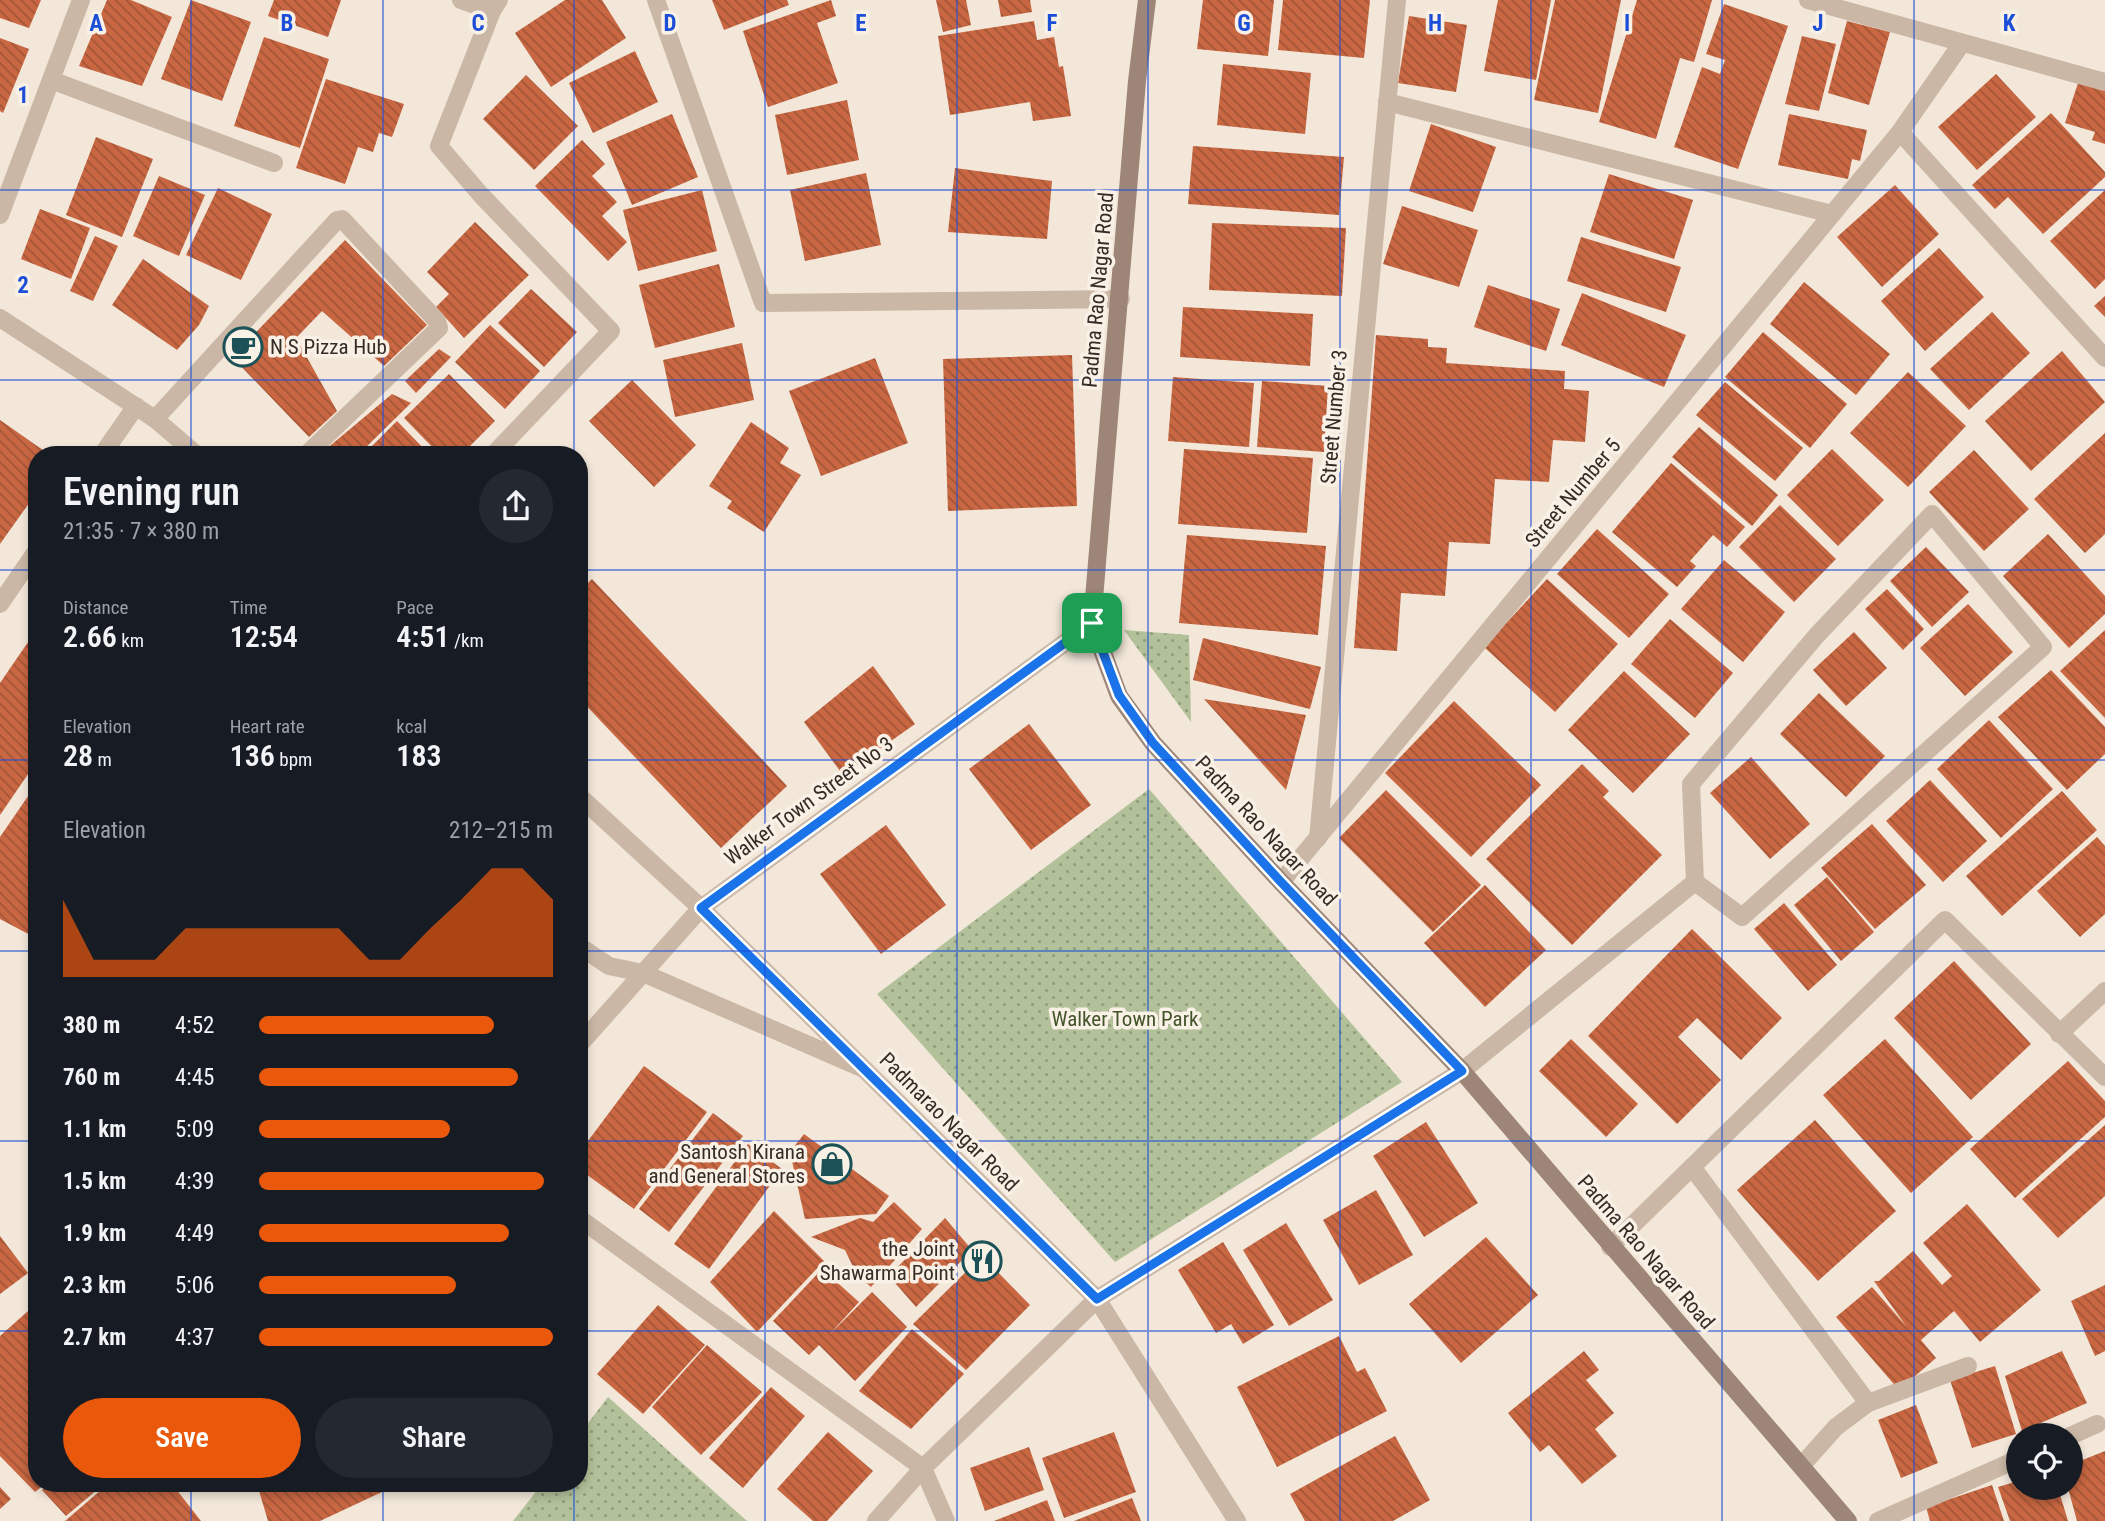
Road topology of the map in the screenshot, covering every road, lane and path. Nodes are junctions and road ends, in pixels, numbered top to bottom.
1 (81, 0) edge
2 (461, 0) edge
3 (656, 0) edge
4 (1147, 0) edge
5 (1397, 0) edge
6 (1808, 0) edge
7 (496, 6) edge
8 (1962, 43) junction
9 (51, 80) junction
10 (2105, 82) edge
11 (1387, 102) junction
12 (1900, 132) junction
13 (274, 163) dead end
14 (1832, 214) junction
15 (0, 215) edge
16 (1121, 299) junction
17 (0, 318) edge
18 (2105, 358) edge
19 (136, 406) junction
20 (155, 419) junction
21 (108, 446) edge
22 (186, 446) edge
23 (315, 446) edge
24 (502, 446) edge
25 (28, 563) edge
26 (0, 604) edge
27 (1092, 623) junction
28 (588, 804) edge
29 (1318, 838) junction
30 (1281, 882) junction
31 (1695, 882) junction
32 (701, 908) junction
33 (588, 952) edge
34 (643, 973) junction
35 (2105, 991) edge
36 (2059, 1034) junction
37 (588, 1035) edge
38 (863, 1069) junction
39 (1462, 1071) junction
40 (2105, 1077) edge
41 (1692, 1167) junction
42 (588, 1225) edge
43 (1610, 1247) junction
44 (1097, 1299) junction
45 (1968, 1366) dead end
46 (1868, 1403) junction
47 (2097, 1424) dead end
48 (2083, 1430) edge
49 (2006, 1464) edge
50 (1802, 1465) junction
51 (923, 1468) junction
52 (876, 1521) edge
53 (946, 1521) edge
54 (1237, 1521) edge
55 (1848, 1521) edge
56 (1878, 1521) edge

1 - 9 street
2 - 7 street
3 - 16 street
4 - 16 main road, Padma Rao Nagar Road
5 - 11 street, Street Number 3
6 - 8 street
7 - 24 street
8 - 10 street
8 - 12 street, Street Number 5
9 - 13 street
9 - 15 street
11 - 14 street
11 - 29 street, Street Number 3
12 - 14 street, Street Number 5
12 - 18 street
14 - 29 street, Street Number 5
16 - 27 main road, Padma Rao Nagar Road
17 - 19 street
19 - 20 street
19 - 21 street
20 - 22 street
20 - 23 street
25 - 26 street
27 - 30 main road, Padma Rao Nagar Road
27 - 32 street, Walker Town Street No 3
28 - 32 street, Padmarao Nagar Road
29 - 30 street, Street Number 5
30 - 39 main road, Padma Rao Nagar Road
31 - 31 street
31 - 39 street
32 - 34 street, Walker Town Street No 3
32 - 38 street, Padmarao Nagar Road
33 - 34 street
34 - 37 street, Walker Town Street No 3
34 - 38 street
35 - 36 street
36 - 40 street
36 - 41 street
38 - 44 street, Padmarao Nagar Road
39 - 43 main road, Padma Rao Nagar Road
39 - 44 street
41 - 43 street
41 - 46 street
42 - 51 street
43 - 50 main road, Padma Rao Nagar Road
44 - 51 street
44 - 54 street, Padmarao Nagar Road
45 - 46 street
46 - 50 street
47 - 48 street
49 - 56 street
50 - 55 main road, Padma Rao Nagar Road
51 - 52 street
51 - 53 street

